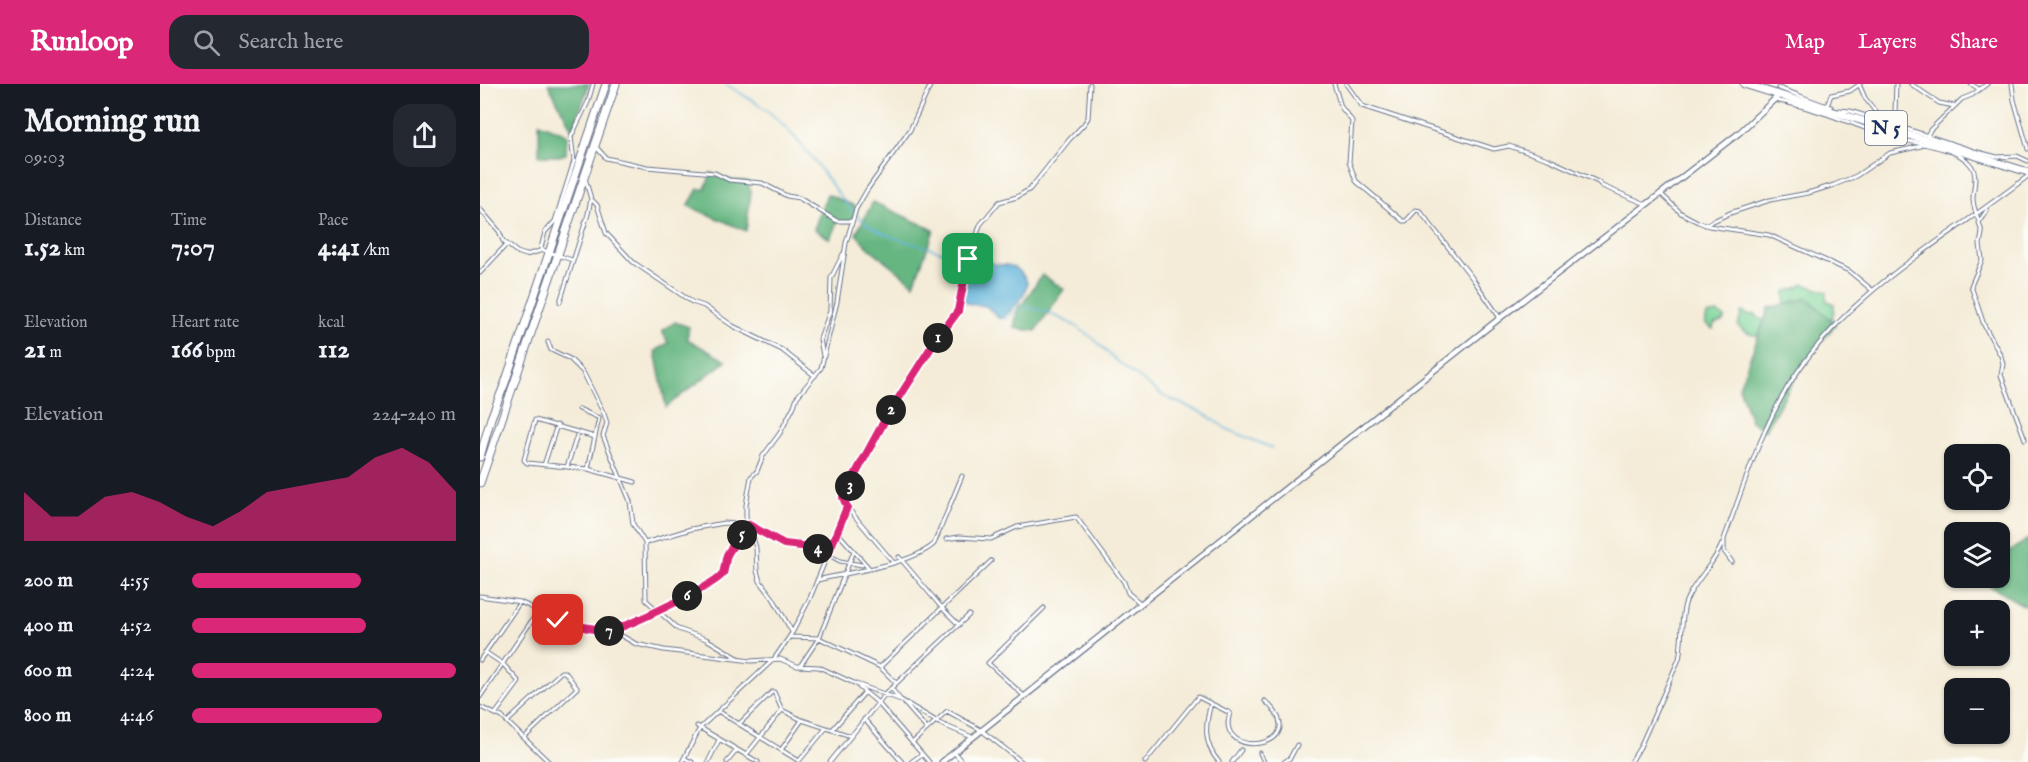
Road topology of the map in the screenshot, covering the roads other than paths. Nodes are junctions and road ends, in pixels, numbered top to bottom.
1 (593, 84) edge
2 (606, 84) edge
3 (616, 84) edge
4 (931, 84) edge
5 (1090, 84) edge
6 (1334, 84) edge
7 (1346, 84) edge
8 (1744, 84) edge
9 (1781, 84) edge
10 (1860, 84) edge
11 (1896, 84) edge
12 (1911, 84) edge
13 (1971, 84) edge
14 (1987, 84) edge
15 (2012, 84) edge
16 (1979, 89) junction
17 (1777, 94) junction
18 (1954, 106) junction
19 (1826, 108) junction
20 (1882, 121) junction
21 (1890, 123) junction
22 (1928, 136) junction
23 (595, 146) junction
24 (1926, 146) junction
25 (2028, 149) edge
26 (2028, 161) edge
27 (2028, 172) edge
28 (2028, 176) edge
29 (584, 177) junction
30 (1660, 193) junction
31 (591, 199) junction
32 (1646, 204) junction
33 (1989, 206) junction
34 (480, 209) edge
35 (1977, 215) junction
36 (852, 221) junction
37 (1979, 222) junction
38 (1705, 225) junction
39 (507, 244) junction
40 (546, 251) junction
41 (844, 252) junction
42 (558, 255) junction
43 (572, 260) junction
44 (480, 273) edge
45 (1872, 290) junction
46 (560, 302) dead end
47 (1500, 318) junction
48 (548, 342) dead end
49 (823, 360) junction
50 (815, 376) junction
51 (579, 409) dead end
52 (557, 425) junction
53 (578, 432) junction
54 (595, 437) junction
55 (2025, 439) dead end
56 (480, 457) edge
57 (544, 465) junction
58 (567, 467) junction
59 (588, 469) junction
60 (962, 476) dead end
61 (619, 477) junction
62 (635, 482) dead end
63 (480, 483) edge
64 (847, 507) junction
65 (749, 525) junction
66 (837, 532) junction
67 (946, 539) dead end
68 (1724, 539) junction
69 (645, 543) junction
70 (854, 551) junction
71 (828, 554) junction
72 (901, 558) junction
73 (992, 561) dead end
74 (893, 562) junction
75 (1732, 562) dead end
76 (849, 563) junction
77 (862, 565) dead end
78 (868, 568) junction
79 (845, 573) junction
80 (817, 580) junction
81 (480, 596) edge
82 (520, 602) junction
83 (1140, 603) junction
84 (942, 608) junction
85 (1044, 608) dead end
86 (539, 610) junction
87 (659, 612) junction
88 (969, 615) dead end
89 (959, 625) junction
90 (610, 631) junction
91 (791, 635) junction
92 (819, 638) junction
93 (485, 652) junction
94 (740, 659) junction
95 (774, 659) junction
96 (480, 660) edge
97 (503, 664) junction
98 (800, 666) junction
99 (880, 667) junction
100 (897, 683) junction
101 (856, 684) junction
102 (891, 688) junction
103 (865, 692) junction
104 (886, 693) junction
105 (1024, 696) junction
106 (480, 697) edge
107 (902, 700) junction
108 (1265, 701) dead end
109 (878, 703) junction
110 (1210, 704) junction
111 (480, 707) edge
112 (782, 710) junction
113 (718, 711) junction
114 (496, 713) junction
115 (864, 719) junction
116 (802, 720) junction
117 (936, 721) junction
118 (507, 722) junction
119 (739, 724) junction
120 (699, 727) junction
121 (826, 728) junction
122 (927, 729) junction
123 (832, 730) junction
124 (981, 730) junction
125 (851, 736) junction
126 (760, 737) junction
127 (972, 737) junction
128 (524, 738) junction
129 (720, 740) junction
130 (1232, 742) dead end
131 (912, 743) junction
132 (1297, 745) dead end
133 (1271, 746) dead end
134 (737, 750) junction
135 (781, 750) junction
136 (1240, 750) dead end
137 (1265, 751) dead end
138 (954, 752) junction
139 (1250, 753) dead end
140 (1260, 753) junction
141 (922, 754) junction
142 (746, 755) junction
143 (683, 760) edge
144 (798, 761) edge
145 (549, 762) edge
146 (692, 762) edge
147 (708, 762) edge
148 (726, 762) edge
149 (758, 762) edge
150 (830, 762) edge
151 (902, 762) edge
152 (911, 762) edge
153 (929, 762) edge
154 (942, 762) edge
155 (962, 762) edge
156 (1022, 762) edge
157 (1144, 762) edge
158 (1219, 762) edge
159 (1233, 762) edge
160 (1264, 762) edge
161 (1284, 762) edge
162 (1631, 762) edge

1 - 40 street
2 - 40 highway
3 - 23 highway
4 - 36 street
5 - 64 street
6 - 47 street
7 - 32 street
8 - 17 highway, N 5
9 - 17 street
10 - 19 street
10 - 20 street
11 - 21 street
12 - 18 street
13 - 16 street
14 - 16 street
15 - 25 street
16 - 18 street
17 - 19 highway, N 5
17 - 24 street
17 - 30 street
18 - 22 street
19 - 20 street
19 - 27 highway, N 5
20 - 21 street
21 - 22 street
22 - 26 street
23 - 29 highway
23 - 36 street
24 - 35 street
24 - 38 street
28 - 33 street
29 - 31 street
29 - 42 highway
30 - 32 street
30 - 38 street
31 - 43 street
31 - 50 street
32 - 47 street
33 - 35 street
33 - 37 street
34 - 39 street
35 - 37 street
35 - 45 street
36 - 41 street
37 - 55 street
38 - 45 street
39 - 40 street
39 - 44 street
40 - 42 street
40 - 56 highway
41 - 49 street
41 - 49 street
42 - 43 street
42 - 63 highway
43 - 46 street
45 - 68 street
47 - 83 street
48 - 61 street
49 - 50 street
50 - 65 street
51 - 54 street
52 - 53 street
52 - 57 street
52 - 57 street
53 - 54 street
53 - 58 street
54 - 59 street
57 - 58 street
58 - 59 street
59 - 61 street
60 - 72 street
61 - 62 street
61 - 69 street
64 - 66 street
64 - 74 street
65 - 69 street
65 - 71 street
65 - 87 street
65 - 91 street
66 - 70 street
66 - 71 street
67 - 83 street
68 - 75 street
68 - 162 street
69 - 87 street
70 - 76 street
70 - 78 street
71 - 76 street
71 - 80 street
72 - 74 street
72 - 84 street
73 - 84 street
74 - 78 street
76 - 77 street
76 - 79 street
78 - 79 street
79 - 80 street
79 - 92 street
80 - 91 street
81 - 82 street
82 - 86 street
82 - 93 street
83 - 105 street
84 - 89 street
84 - 99 street
85 - 105 street
86 - 90 street
86 - 97 street
87 - 90 street
87 - 94 street
88 - 89 street
89 - 100 street
90 - 94 street
91 - 92 street
91 - 95 street
92 - 98 street
92 - 99 street
93 - 96 street
93 - 97 street
94 - 95 street
95 - 98 street
95 - 113 street
97 - 106 street
97 - 114 street
98 - 101 street
99 - 100 street
100 - 102 street
101 - 103 street
101 - 104 street
102 - 104 street
102 - 107 street
103 - 109 street
103 - 123 street
104 - 107 street
104 - 109 street
105 - 124 street
107 - 117 street
107 - 122 street
108 - 133 street
109 - 115 street
109 - 131 street
110 - 130 street
110 - 157 street
110 - 158 street
111 - 114 street
112 - 116 street
112 - 119 street
112 - 126 street
113 - 119 street
113 - 120 street
114 - 118 street
115 - 125 street
115 - 151 street
116 - 121 street
116 - 135 street
117 - 122 street
117 - 124 street
117 - 127 street
118 - 128 street
118 - 128 street
119 - 126 street
120 - 129 street
120 - 143 street
121 - 123 street
121 - 144 street
122 - 131 street
123 - 125 street
124 - 127 street
124 - 156 street
125 - 150 street
126 - 135 street
126 - 142 street
127 - 138 street
128 - 145 street
129 - 134 street
129 - 147 street
131 - 141 street
132 - 161 street
134 - 142 street
134 - 148 street
135 - 144 street
136 - 159 street
137 - 140 street
138 - 154 street
138 - 155 street
139 - 140 street
140 - 160 street
141 - 152 street
141 - 153 street
142 - 149 street
143 - 146 street

